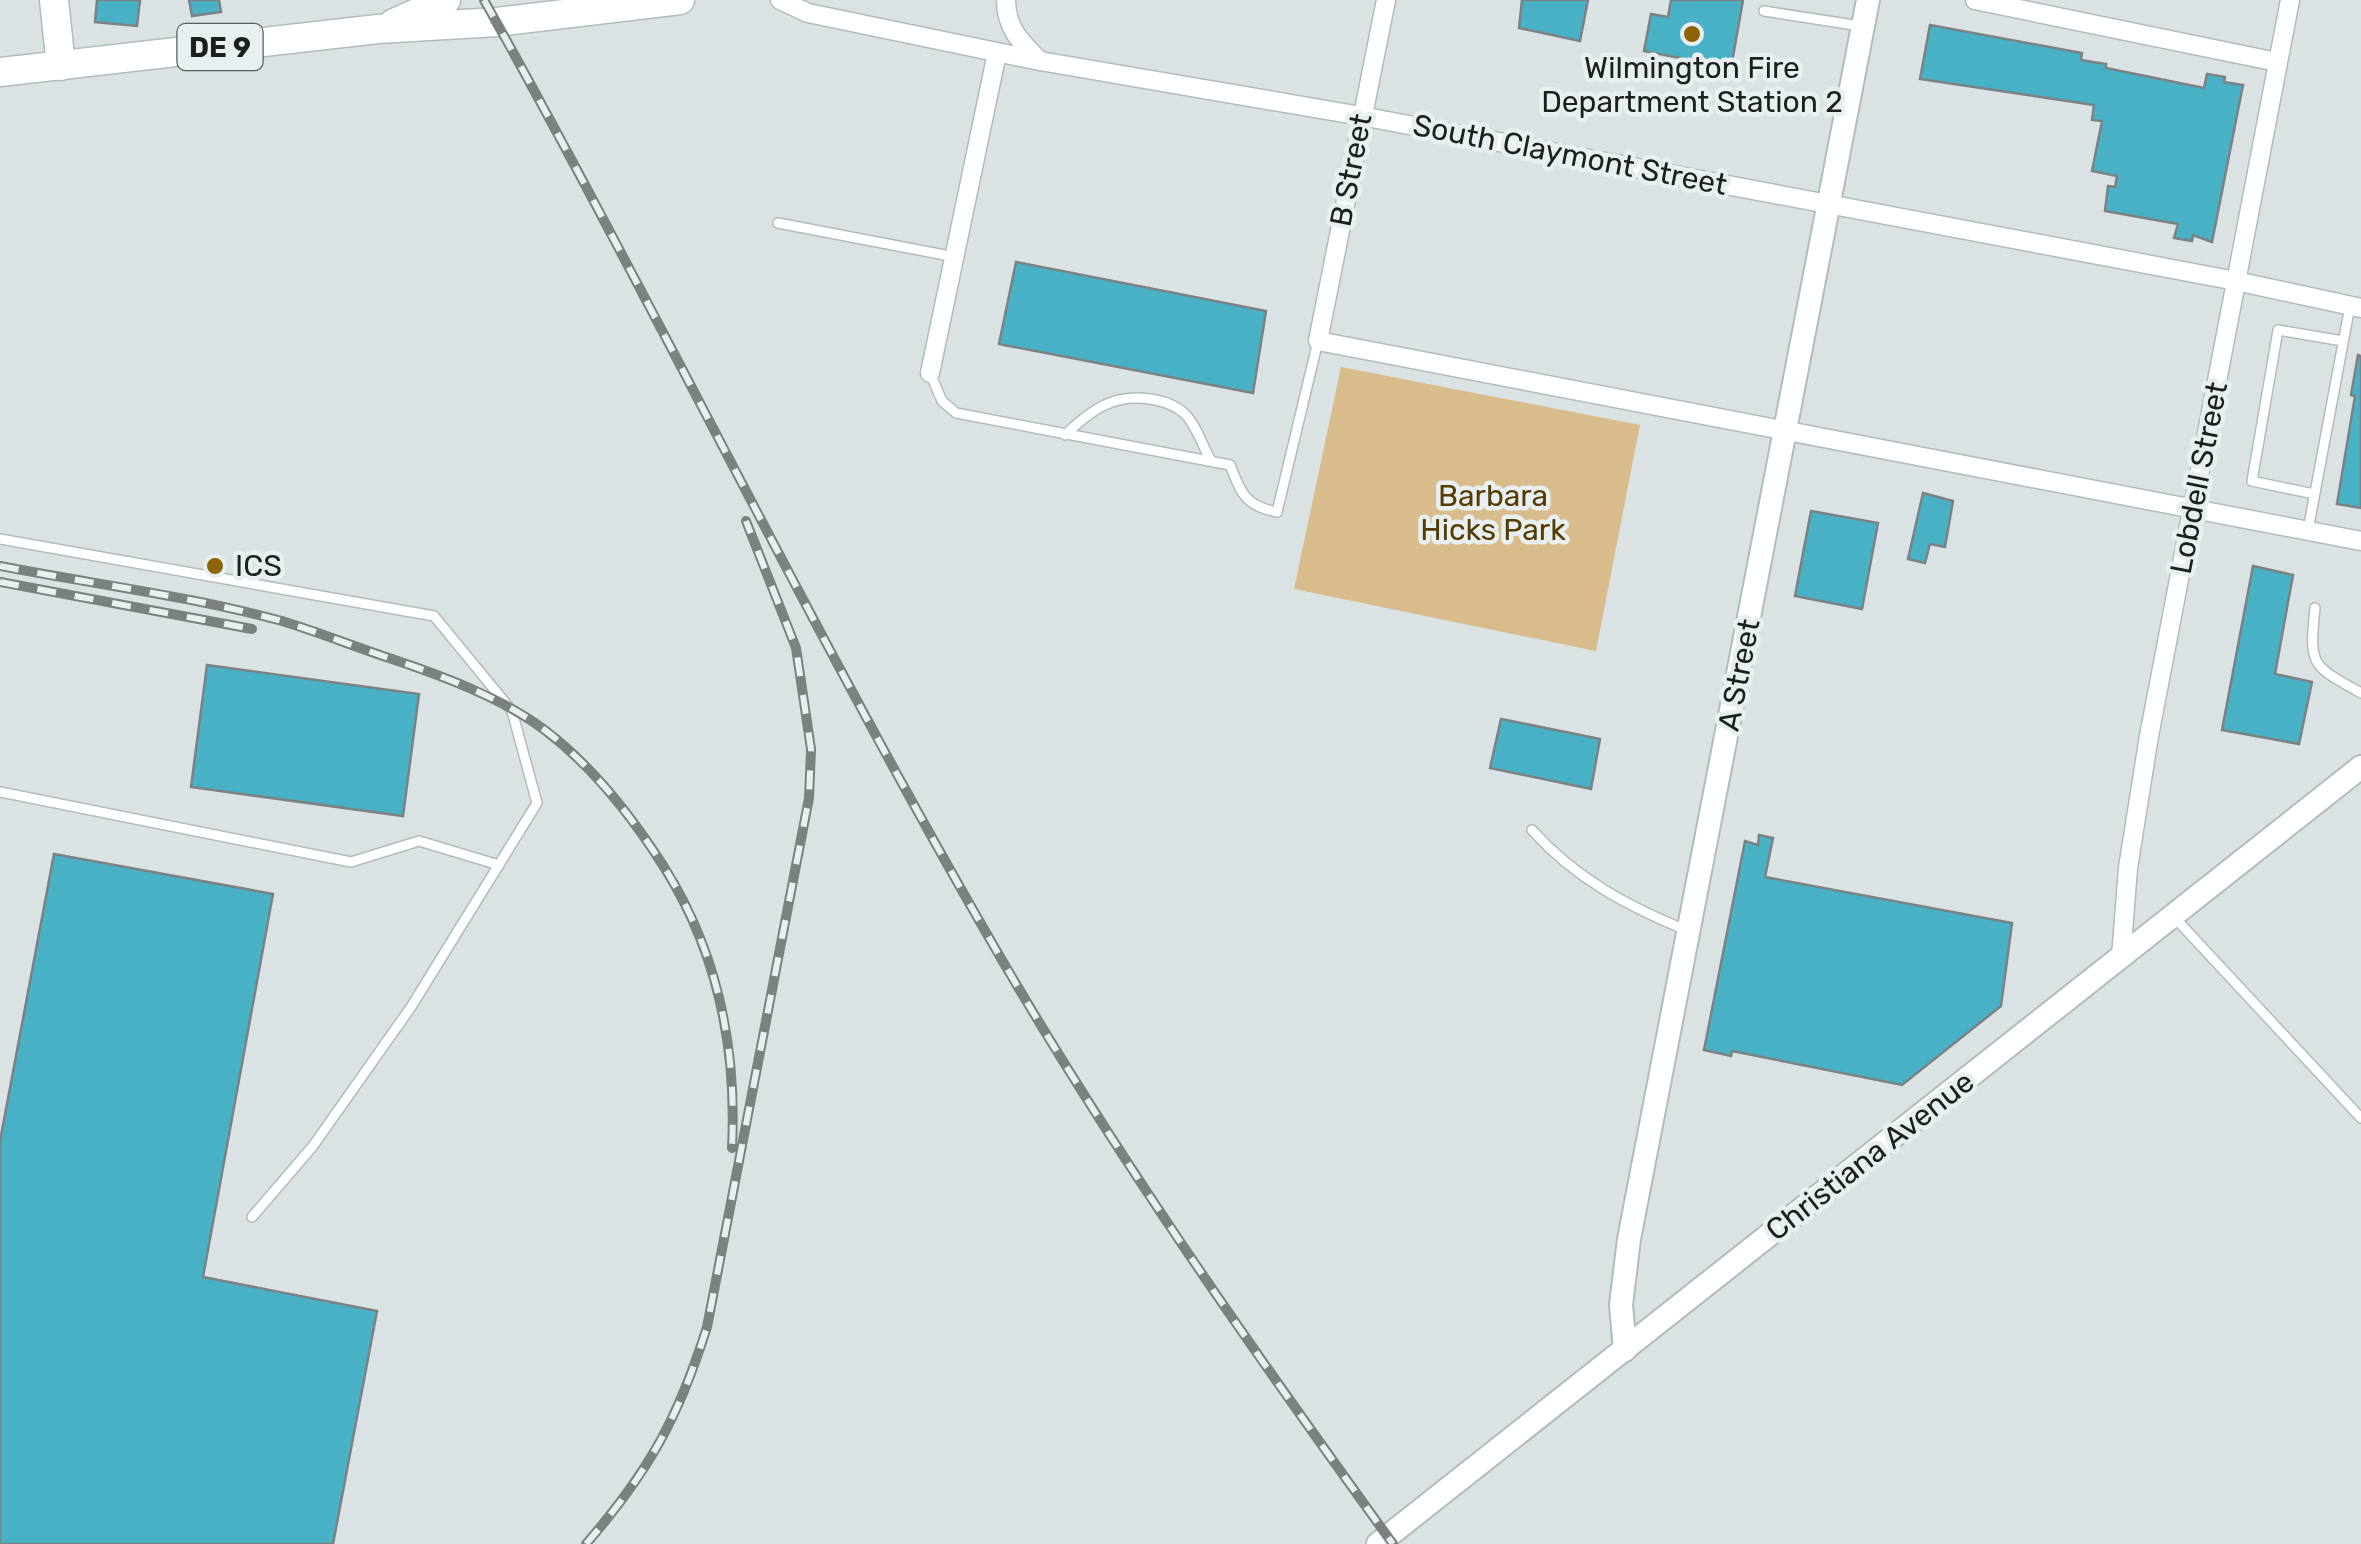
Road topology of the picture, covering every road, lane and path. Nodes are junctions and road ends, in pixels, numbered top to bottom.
1 (54, 0) edge
2 (446, 0) edge
3 (680, 0) edge
4 (780, 0) edge
5 (1006, 0) edge
6 (1386, 0) edge
7 (1868, 0) edge
8 (1975, 0) edge
9 (2290, 0) edge
10 (1764, 11) dead end
11 (1863, 26) junction
12 (378, 29) junction
13 (996, 52) junction
14 (1040, 62) junction
15 (2277, 62) junction
16 (61, 66) junction
17 (0, 72) edge
18 (1361, 116) junction
19 (1829, 204) junction
20 (778, 223) dead end
21 (954, 257) junction
22 (2236, 281) junction
23 (2355, 307) edge
24 (1318, 341) junction
25 (2343, 341) junction
26 (930, 373) joint
27 (1786, 431) junction
28 (1065, 435) junction
29 (1211, 462) junction
30 (2314, 494) junction
31 (2194, 507) junction
32 (2308, 530) junction
33 (0, 540) edge
34 (2361, 540) edge
35 (2315, 608) dead end
36 (2361, 692) edge
37 (2361, 767) edge
38 (0, 792) edge
39 (1532, 830) dead end
40 (498, 864) junction
41 (2174, 916) junction
42 (1688, 932) junction
43 (2121, 958) junction
44 (2361, 1118) edge
45 (252, 1217) dead end
46 (1625, 1350) junction
47 (1378, 1544) edge

1 - 16 main road
2 - 12 main road
3 - 12 main road, DE 9
4 - 13 street, South Claymont Street
5 - 14 street
6 - 18 street, B Street
7 - 11 street, A Street
8 - 15 street
9 - 15 street, Lobdell Street
10 - 11 lane
11 - 19 street, A Street
12 - 16 main road, DE 9
13 - 14 street, South Claymont Street
13 - 21 street
14 - 18 street, South Claymont Street
15 - 22 street, Lobdell Street
16 - 17 main road, DE 9
18 - 19 street, South Claymont Street
18 - 24 street, B Street
19 - 22 street, South Claymont Street
19 - 27 street, A Street
20 - 21 lane
21 - 26 street
22 - 23 street, South Claymont Street
22 - 31 street, Lobdell Street
23 - 25 lane
24 - 27 street
24 - 29 lane
25 - 30 lane
25 - 30 lane
26 - 28 lane
27 - 31 street
27 - 42 street, A Street
28 - 29 lane
28 - 29 lane
30 - 32 lane
31 - 32 street
31 - 43 street, Lobdell Street
32 - 34 street
33 - 40 lane
35 - 36 lane
37 - 41 street, Christiana Avenue
38 - 40 lane
39 - 42 lane
40 - 45 lane
41 - 43 street, Christiana Avenue
41 - 44 lane
42 - 46 street, A Street
43 - 46 street, Christiana Avenue
46 - 47 street, Christiana Avenue

